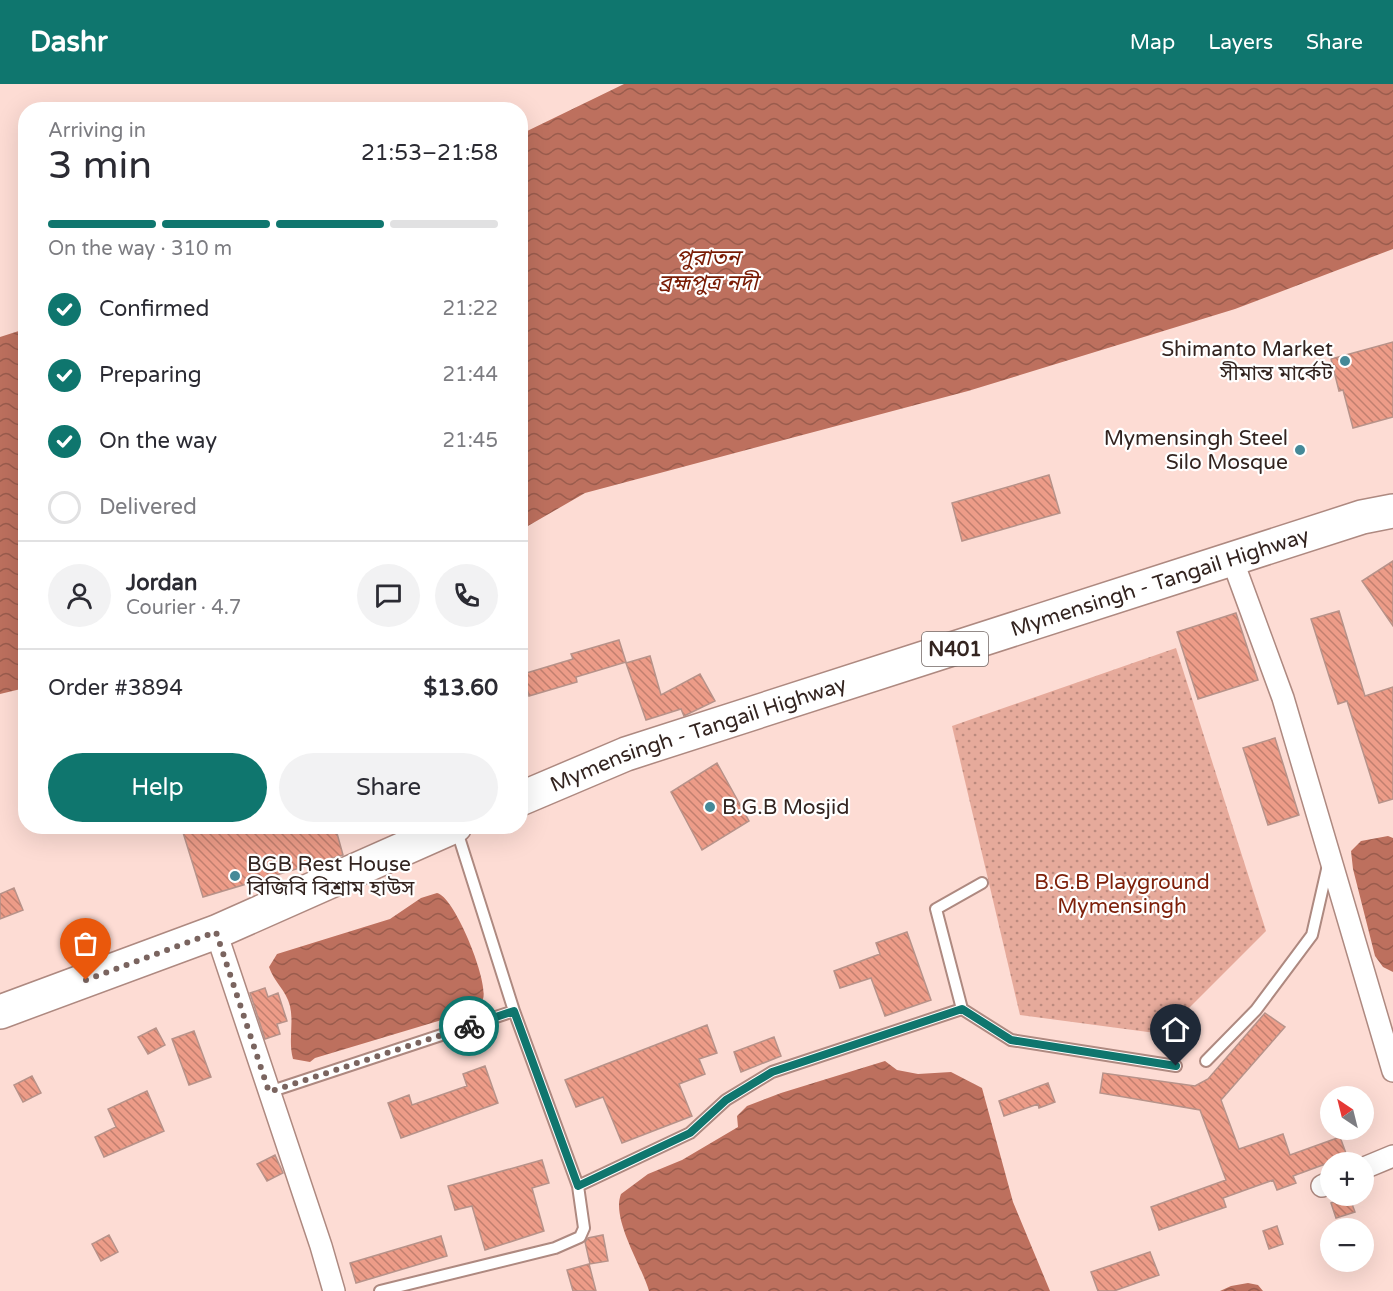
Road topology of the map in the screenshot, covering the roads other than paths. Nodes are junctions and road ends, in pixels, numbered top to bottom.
1 (1393, 511) edge
2 (1232, 559) junction
3 (528, 796) edge
4 (437, 834) edge
5 (458, 834) edge
6 (1330, 856) junction
7 (982, 883) dead end
8 (216, 932) junction
9 (962, 1009) junction
10 (514, 1011) junction
11 (0, 1012) edge
12 (1206, 1061) dead end
13 (1176, 1066) dead end
14 (1393, 1071) edge
15 (269, 1092) junction
16 (1393, 1156) edge
17 (1374, 1164) edge
18 (578, 1186) junction
19 (334, 1291) edge
20 (381, 1291) edge

1 - 2 highway, Mymensingh - Tangail Highway / N401
2 - 3 highway, Mymensingh - Tangail Highway / N401
2 - 6 street
4 - 8 highway
5 - 10 lane
6 - 12 lane
6 - 14 street
7 - 9 lane
8 - 11 highway
8 - 15 street
9 - 13 lane
9 - 18 lane
10 - 15 lane
10 - 18 lane
15 - 19 street
16 - 17 street
18 - 20 lane

